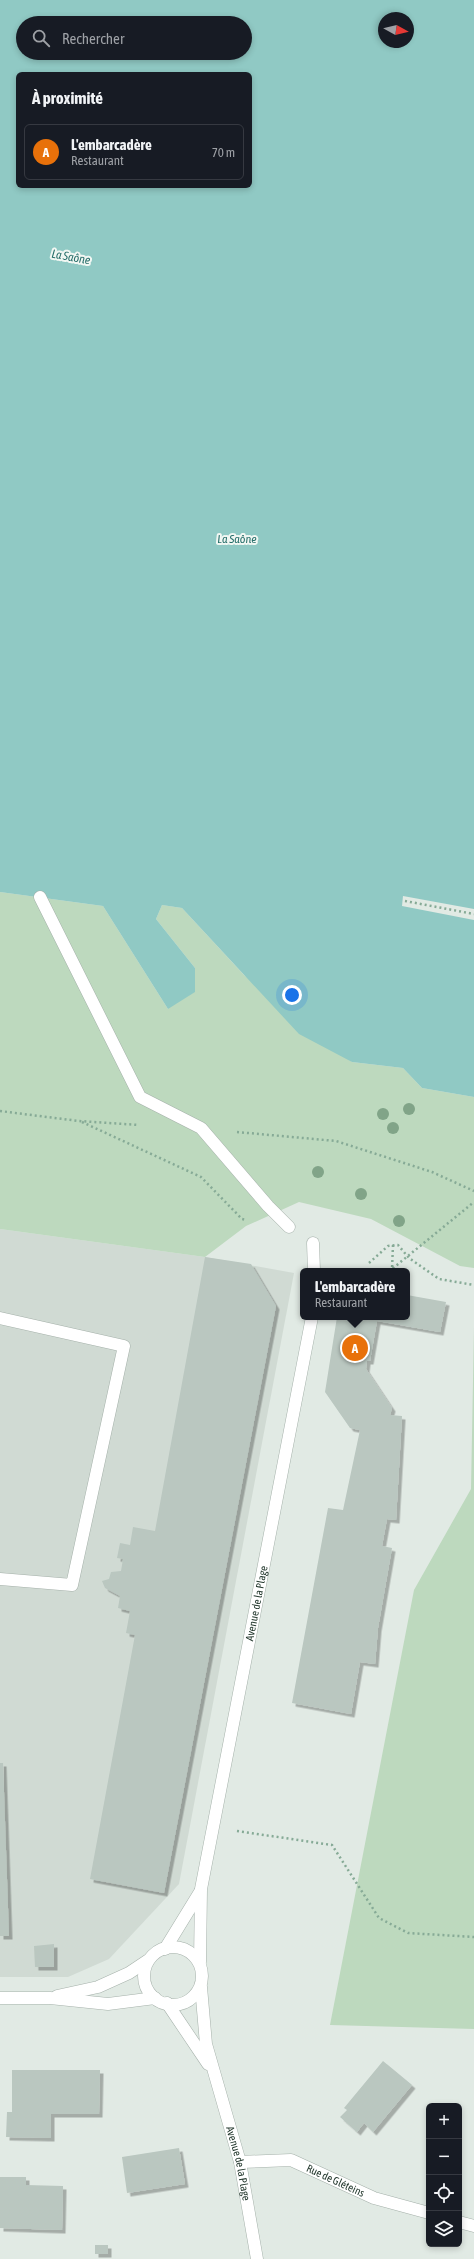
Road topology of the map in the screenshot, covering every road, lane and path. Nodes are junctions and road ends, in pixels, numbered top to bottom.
1 (40, 897) dead end
2 (404, 901) dead end
3 (474, 914) edge
4 (80, 1121) dead end
5 (474, 1202) edge
6 (250, 1220) dead end
7 (289, 1226) dead end
8 (313, 1243) dead end
9 (393, 1246) junction
10 (409, 1258) junction
11 (369, 1264) dead end
12 (314, 1268) edge
13 (392, 1268) edge
14 (394, 1268) edge
15 (474, 1286) edge
16 (0, 1318) edge
17 (311, 1320) edge
18 (0, 1579) edge
19 (214, 1828) junction
20 (201, 1889) junction
21 (474, 1937) edge
22 (165, 1949) junction
23 (149, 1960) junction
24 (200, 1962) junction
25 (201, 1987) junction
26 (0, 1998) edge
27 (50, 1998) junction
28 (155, 1998) junction
29 (167, 2003) junction
30 (212, 2070) junction
31 (240, 2162) junction
32 (426, 2212) edge
33 (462, 2223) edge
34 (474, 2226) edge
35 (257, 2259) edge

1 - 7 street
2 - 3 path
4 - 6 path
5 - 10 path
8 - 12 street
9 - 10 path
9 - 11 path
9 - 13 path
10 - 14 path
10 - 15 path
16 - 18 street
17 - 19 street, Avenue de la Plage
19 - 20 street, Avenue de la Plage
19 - 21 path
20 - 22 street, Avenue de la Plage
20 - 24 street, Avenue de la Plage
22 - 23 street
22 - 24 street
23 - 27 street
23 - 28 street
24 - 25 street
25 - 29 street
25 - 30 street, Avenue de la Plage
26 - 27 street
27 - 28 street
28 - 29 street
29 - 30 street, Avenue de la Plage
30 - 31 street, Avenue de la Plage
31 - 32 street, Rue de Gléteins
31 - 35 street, Avenue de la Plage
33 - 34 street

